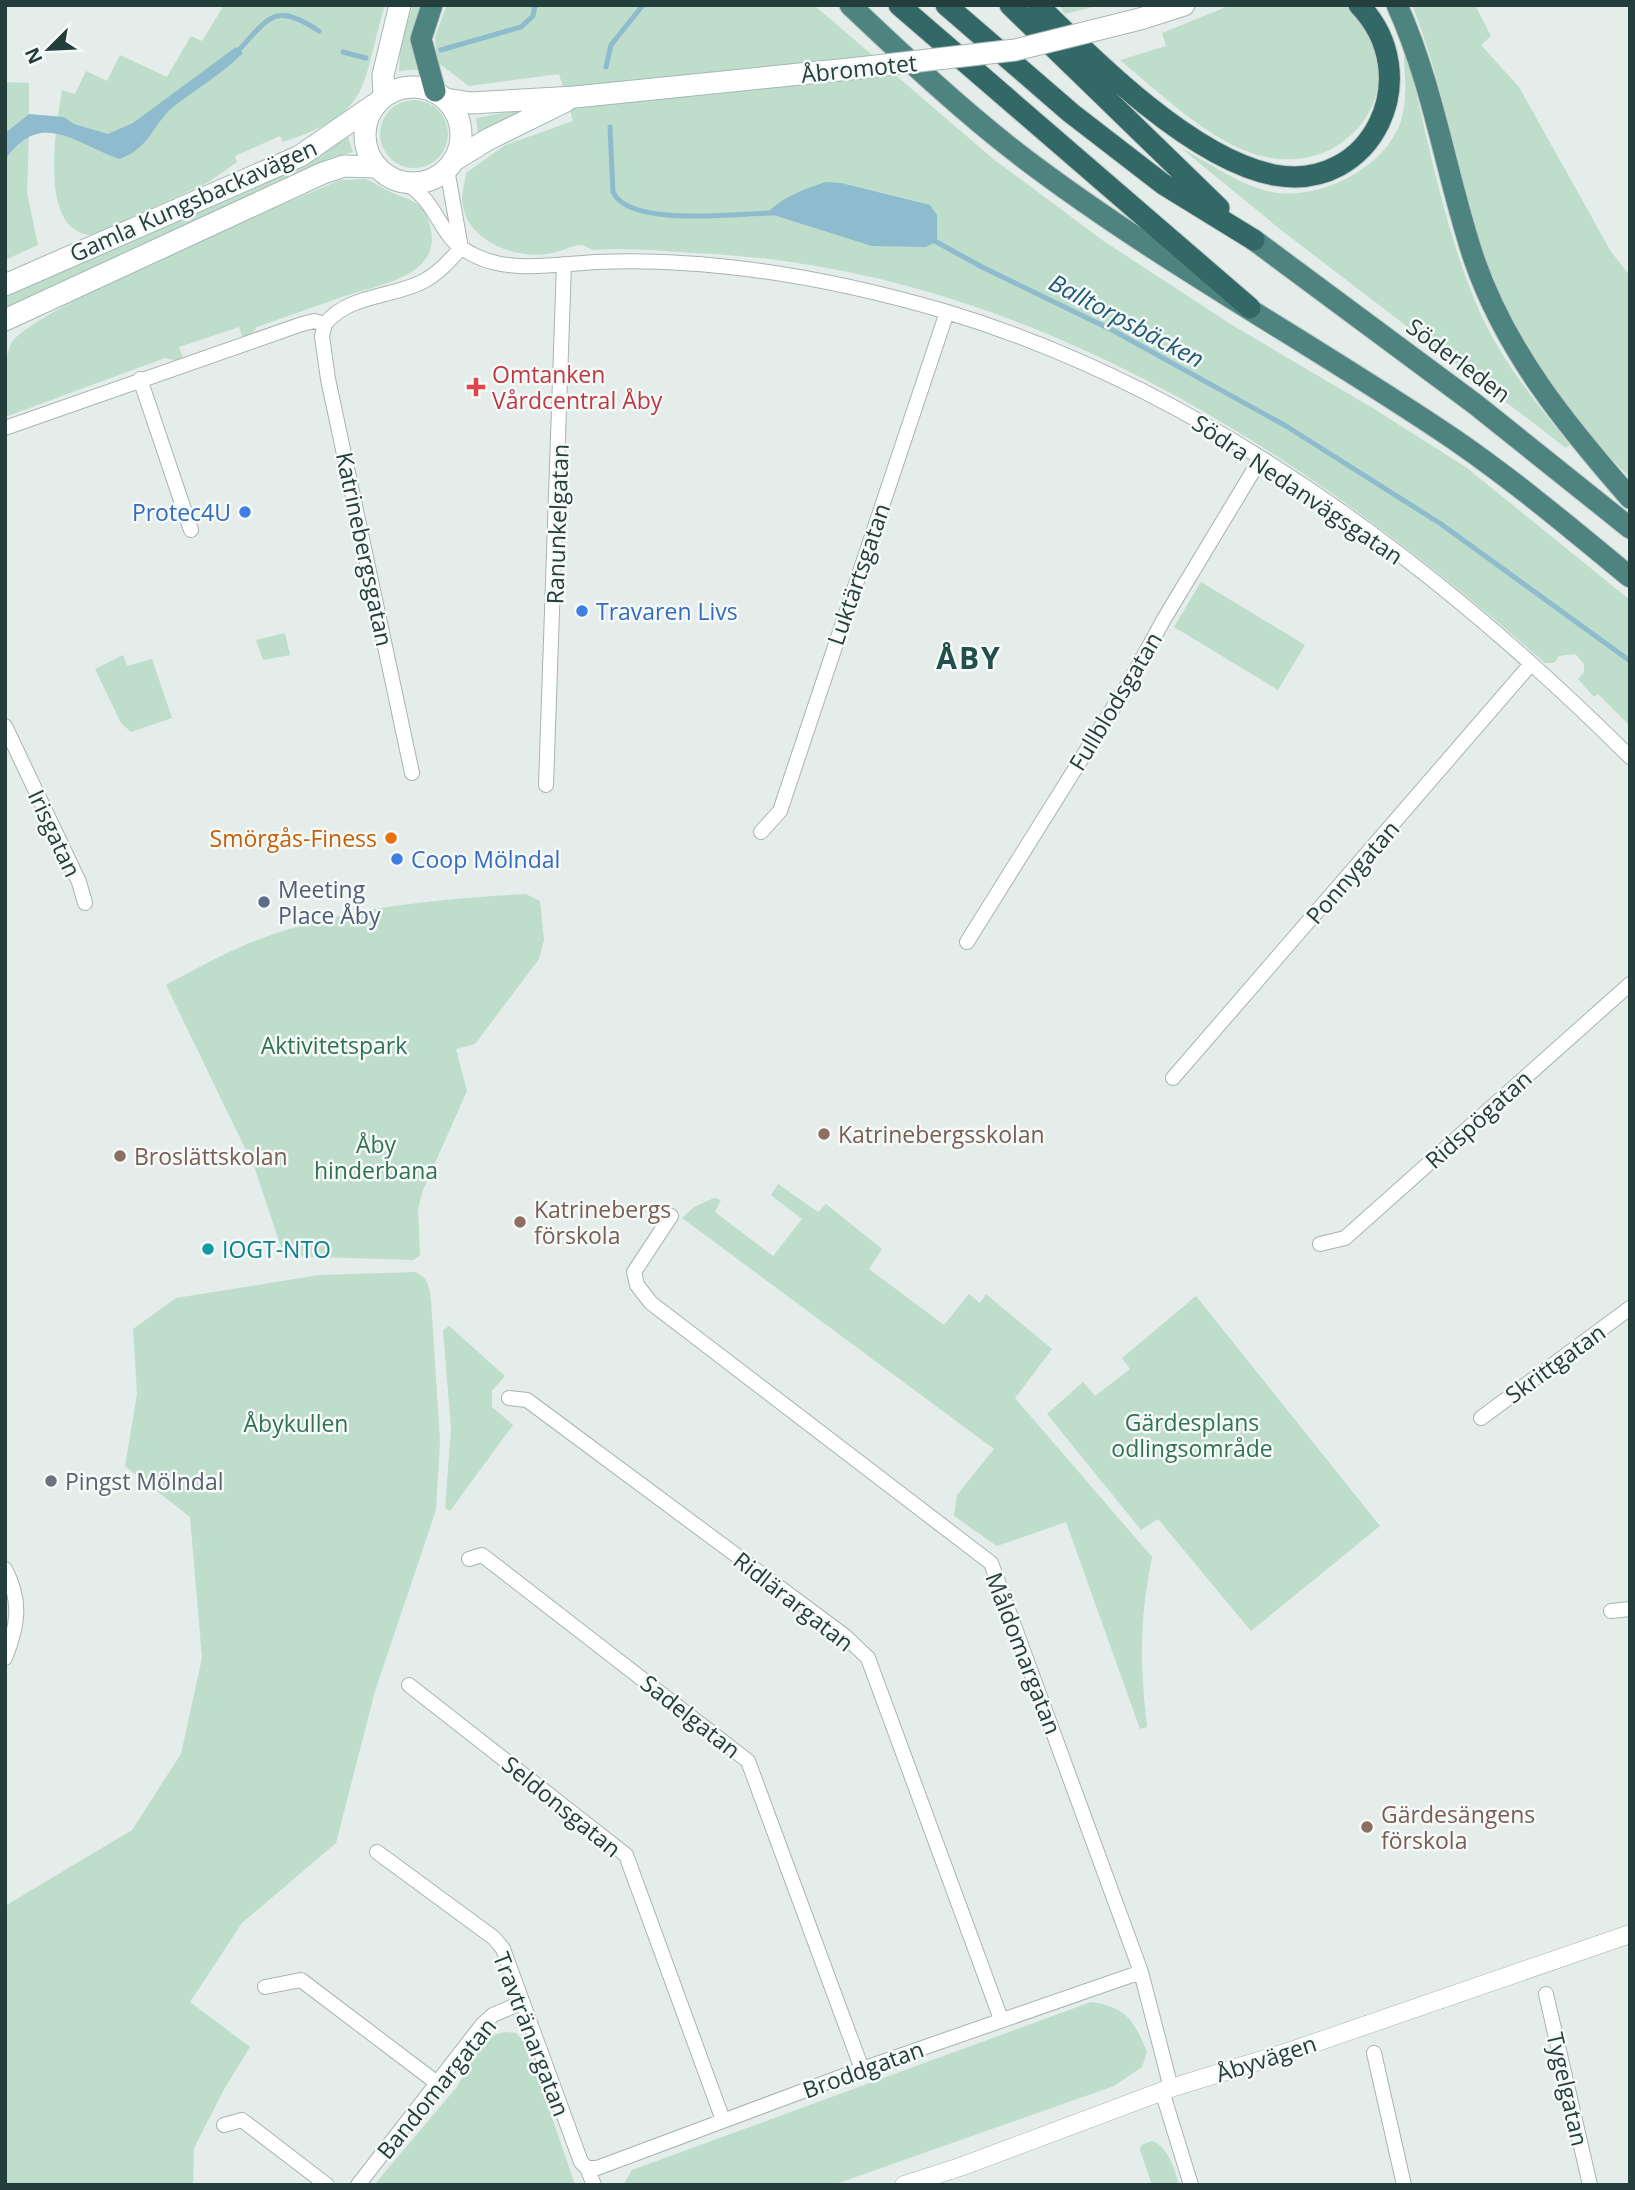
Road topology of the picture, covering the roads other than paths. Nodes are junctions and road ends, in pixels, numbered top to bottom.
1 (400, 5) edge
2 (432, 5) edge
3 (850, 5) edge
4 (899, 5) edge
5 (946, 5) edge
6 (1010, 5) edge
7 (1038, 5) edge
8 (1164, 5) edge
9 (1184, 5) edge
10 (1359, 5) edge
11 (1397, 5) edge
12 (1140, 19) junction
13 (440, 95) junction
14 (575, 97) junction
15 (379, 101) junction
16 (450, 165) junction
17 (377, 167) junction
18 (406, 182) junction
19 (1254, 240) junction
20 (461, 248) junction
21 (564, 264) junction
22 (5, 285) edge
23 (1250, 308) junction
24 (947, 312) junction
25 (5, 320) edge
26 (324, 324) junction
27 (140, 379) junction
28 (5, 428) edge
29 (1261, 458) junction
30 (1630, 498) edge
31 (1630, 528) edge
32 (191, 530) dead end
33 (1630, 577) edge
34 (1530, 665) junction
35 (5, 726) edge
36 (1630, 757) edge
37 (412, 773) dead end
38 (546, 785) dead end
39 (761, 832) dead end
40 (85, 903) dead end
41 (967, 942) dead end
42 (1630, 984) edge
43 (1173, 1078) dead end
44 (671, 1216) dead end
45 (1321, 1244) dead end
46 (1630, 1308) edge
47 (509, 1398) dead end
48 (1481, 1418) dead end
49 (470, 1559) dead end
50 (5, 1569) edge
51 (1630, 1609) edge
52 (1611, 1611) dead end
53 (5, 1658) edge
54 (408, 1685) dead end
55 (377, 1852) dead end
56 (1630, 1934) edge
57 (1141, 1972) junction
58 (265, 1987) dead end
59 (1546, 1994) dead end
60 (521, 2003) junction
61 (1002, 2020) junction
62 (1374, 2053) dead end
63 (862, 2070) junction
64 (437, 2082) junction
65 (1167, 2089) junction
66 (723, 2120) junction
67 (224, 2125) dead end
68 (587, 2168) junction
69 (327, 2185) edge
70 (358, 2185) edge
71 (594, 2185) edge
72 (904, 2185) edge
73 (1191, 2185) edge
74 (1404, 2185) edge
75 (1590, 2185) edge

1 - 15 main road
2 - 13 highway
3 - 23 highway
4 - 23 highway
5 - 19 highway
6 - 19 highway
7 - 10 highway
8 - 12 main road, Åbromotet
9 - 12 main road, Åbromotet
11 - 30 highway
12 - 14 main road, Åbromotet, bridge
13 - 14 main road, Åbromotet
13 - 15 main road, Åbromotet
13 - 16 main road
14 - 16 main road, Åbromotet
15 - 17 main road
15 - 22 main road, Gamla Kungsbackavägen
16 - 18 main road, Åbromotet
16 - 20 street
17 - 18 main road
17 - 25 main road, Gamla Kungsbackavägen
18 - 20 street
19 - 31 highway, Söderleden
20 - 21 street, Södra Nedanvägsgatan
20 - 26 street
21 - 24 street, Södra Nedanvägsgatan
21 - 38 street, Ranunkelgatan
23 - 33 highway
24 - 29 street, Södra Nedanvägsgatan
24 - 39 street, Luktärtsgatan
26 - 27 street
26 - 37 street, Katrinebergsgatan
27 - 28 street
27 - 32 street
29 - 34 street, Södra Nedanvägsgatan
29 - 41 street, Fullblodsgatan
34 - 36 street, Södra Nedanvägsgatan
34 - 43 street, Ponnygatan
35 - 40 street, Irisgatan
42 - 45 street, Ridspögatan
44 - 57 street, Måldomargatan
46 - 48 street, Skrittgatan
47 - 61 street, Ridlärargatan
49 - 63 street, Sadelgatan
50 - 53 street
51 - 52 street
54 - 66 street, Seldonsgatan
55 - 60 street, Travtränargatan
56 - 65 street, Åbyvägen
57 - 61 street, Broddgatan
57 - 65 street, Måldomargatan
58 - 64 street
59 - 75 street, Tygelgatan
60 - 64 street, Bandomargatan
60 - 68 street, Travtränargatan
61 - 63 street, Broddgatan
62 - 74 street
63 - 66 street, Broddgatan
64 - 70 street, Bandomargatan
65 - 72 street, Åbyvägen
65 - 73 street, Måldomargatan
66 - 68 street, Broddgatan
67 - 69 street
68 - 71 street, Travtränargatan

